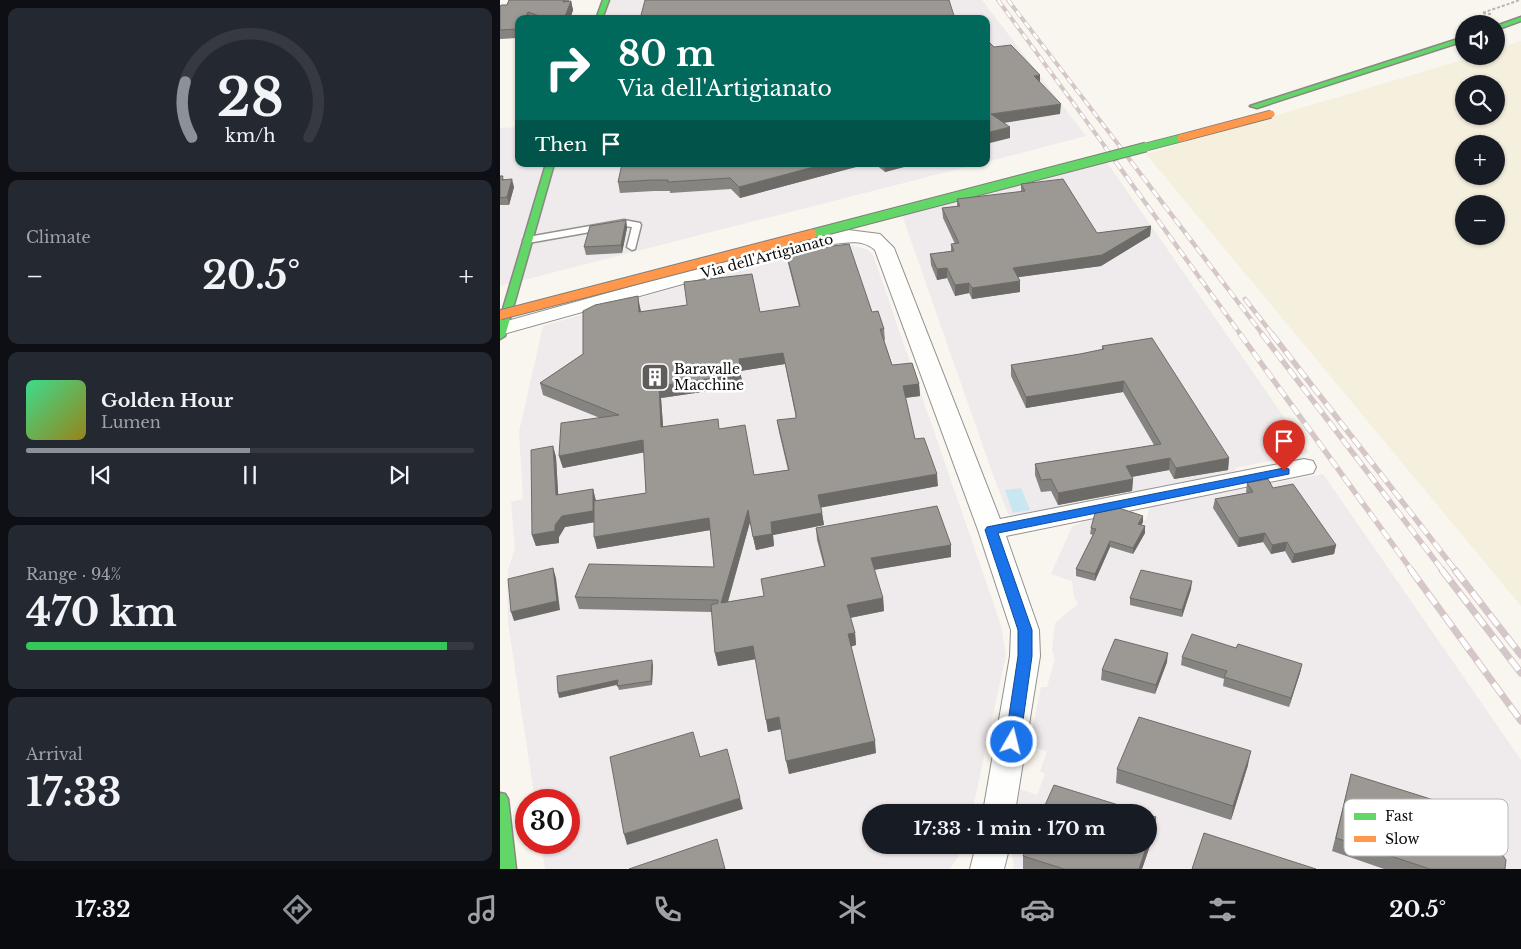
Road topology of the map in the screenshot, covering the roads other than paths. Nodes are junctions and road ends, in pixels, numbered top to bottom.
1 (606, 0) edge
2 (600, 15) edge
3 (1521, 19) edge
4 (1505, 25) edge
5 (1521, 30) edge
6 (1505, 35) edge
7 (1455, 42) edge
8 (1455, 52) edge
9 (1324, 96) dead end
10 (1249, 107) dead end
11 (1275, 113) dead end
12 (1177, 126) dead end
13 (549, 167) edge
14 (910, 196) dead end
15 (528, 240) junction
16 (632, 248) dead end
17 (528, 292) dead end
18 (500, 300) edge
19 (501, 327) edge
20 (1304, 467) dead end
21 (991, 530) junction
22 (500, 798) edge
23 (1000, 804) edge
24 (991, 854) edge
25 (508, 869) edge
26 (987, 869) edge

1 - 2 main road
3 - 4 main road
5 - 6 main road
7 - 10 main road
8 - 9 main road
11 - 19 main road, bridge
12 - 14 main road
13 - 15 main road
15 - 16 lane
15 - 19 main road
17 - 18 main road
19 - 21 street, Via dell'Artigianato
20 - 21 street
21 - 23 street, Via dell'Artigianato
22 - 25 main road
24 - 26 street

